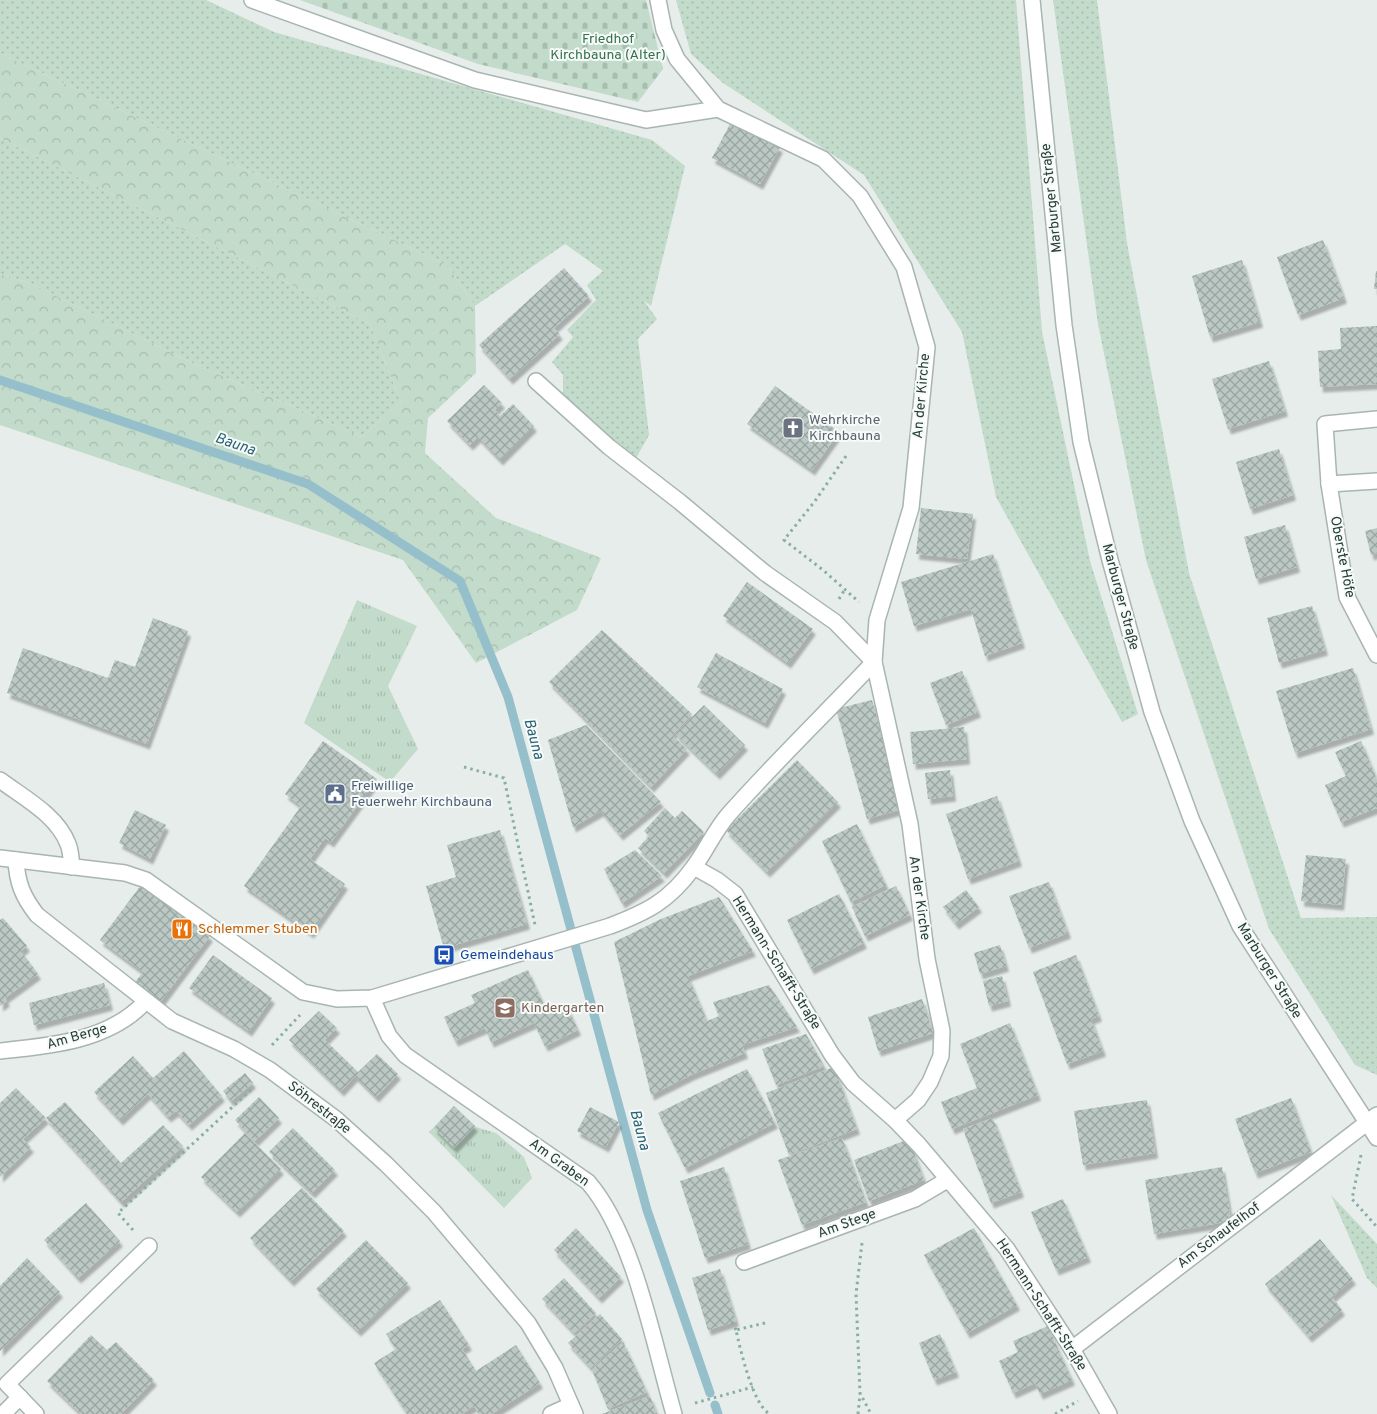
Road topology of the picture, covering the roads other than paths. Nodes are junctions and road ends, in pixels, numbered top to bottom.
1 (252, 0) edge
2 (658, 0) edge
3 (1032, 0) edge
4 (718, 109) junction
5 (536, 382) dead end
6 (1377, 419) edge
7 (1377, 481) edge
8 (1329, 484) junction
9 (1377, 655) edge
10 (874, 662) junction
11 (0, 780) edge
12 (0, 858) edge
13 (16, 860) junction
14 (72, 867) junction
15 (694, 867) junction
16 (372, 998) junction
17 (145, 1002) junction
18 (0, 1051) edge
19 (895, 1120) junction
20 (1372, 1120) edge
21 (1377, 1138) edge
22 (947, 1180) junction
23 (149, 1246) road end
24 (744, 1262) dead end
25 (1072, 1349) junction
26 (20, 1397) junction
27 (573, 1409) edge
28 (3, 1414) edge
29 (36, 1414) edge
30 (551, 1414) edge
31 (674, 1414) edge
32 (1109, 1414) edge

1 - 4 street
2 - 4 street, An der Kirche
3 - 20 street, Marburger Straße
4 - 10 street, An der Kirche
5 - 10 street
6 - 8 street, Oberste Höfe
7 - 8 street
8 - 9 street, Oberste Höfe
10 - 15 street
10 - 19 street, An der Kirche
11 - 14 street
12 - 13 street
13 - 14 street
13 - 17 street, Söhrestraße
14 - 16 street
15 - 16 street
15 - 19 street, Hermann-Schafft-Straße
16 - 31 street, Am Graben
17 - 18 street, Am Berge
17 - 27 street, Söhrestraße
19 - 22 street, Hermann-Schafft-Straße
20 - 21 street, Marburger Straße
20 - 25 street, Am Schaufelhof
22 - 24 street, Am Stege
22 - 25 street, Hermann-Schafft-Straße
23 - 26 street
25 - 32 street, Hermann-Schafft-Straße
26 - 28 street
26 - 29 street
27 - 30 street

